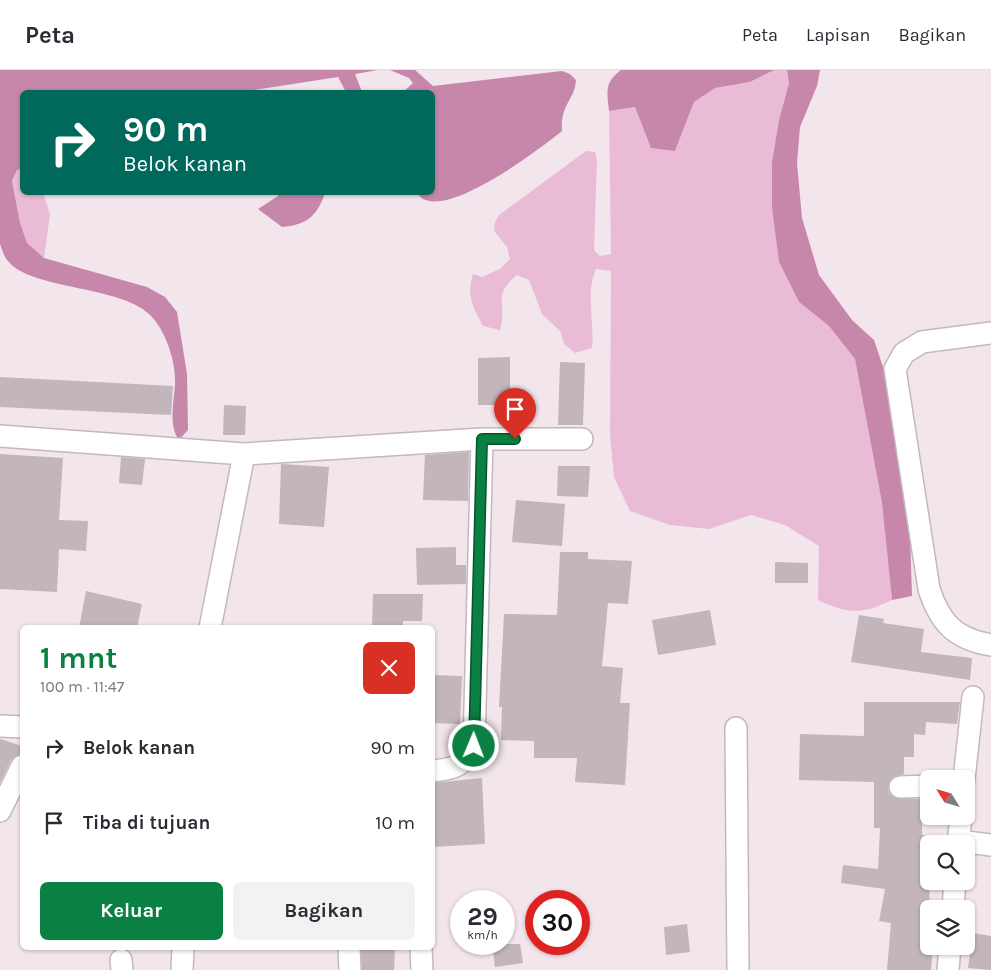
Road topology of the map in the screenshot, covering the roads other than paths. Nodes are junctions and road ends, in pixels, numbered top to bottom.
1 (991, 333) edge
2 (0, 436) edge
3 (482, 439) junction
4 (582, 439) dead end
5 (244, 454) junction
6 (211, 625) edge
7 (991, 645) edge
8 (973, 698) dead end
9 (0, 726) edge
10 (20, 727) edge
11 (736, 728) dead end
12 (20, 770) edge
13 (965, 770) edge
14 (435, 771) edge
15 (920, 786) edge
16 (900, 787) dead end
17 (0, 810) edge
18 (975, 844) edge
19 (991, 845) edge
20 (183, 950) edge
21 (349, 950) edge
22 (421, 950) edge
23 (949, 955) edge
24 (182, 970) edge
25 (350, 970) edge
26 (422, 970) edge
27 (738, 970) edge
28 (948, 970) edge

1 - 7 street
2 - 5 street
3 - 4 street
3 - 5 street
3 - 14 street
5 - 6 street
8 - 13 street
9 - 10 street
11 - 27 street
12 - 17 street
15 - 16 street
18 - 19 street
20 - 24 street
21 - 25 street
22 - 26 street
23 - 28 street

